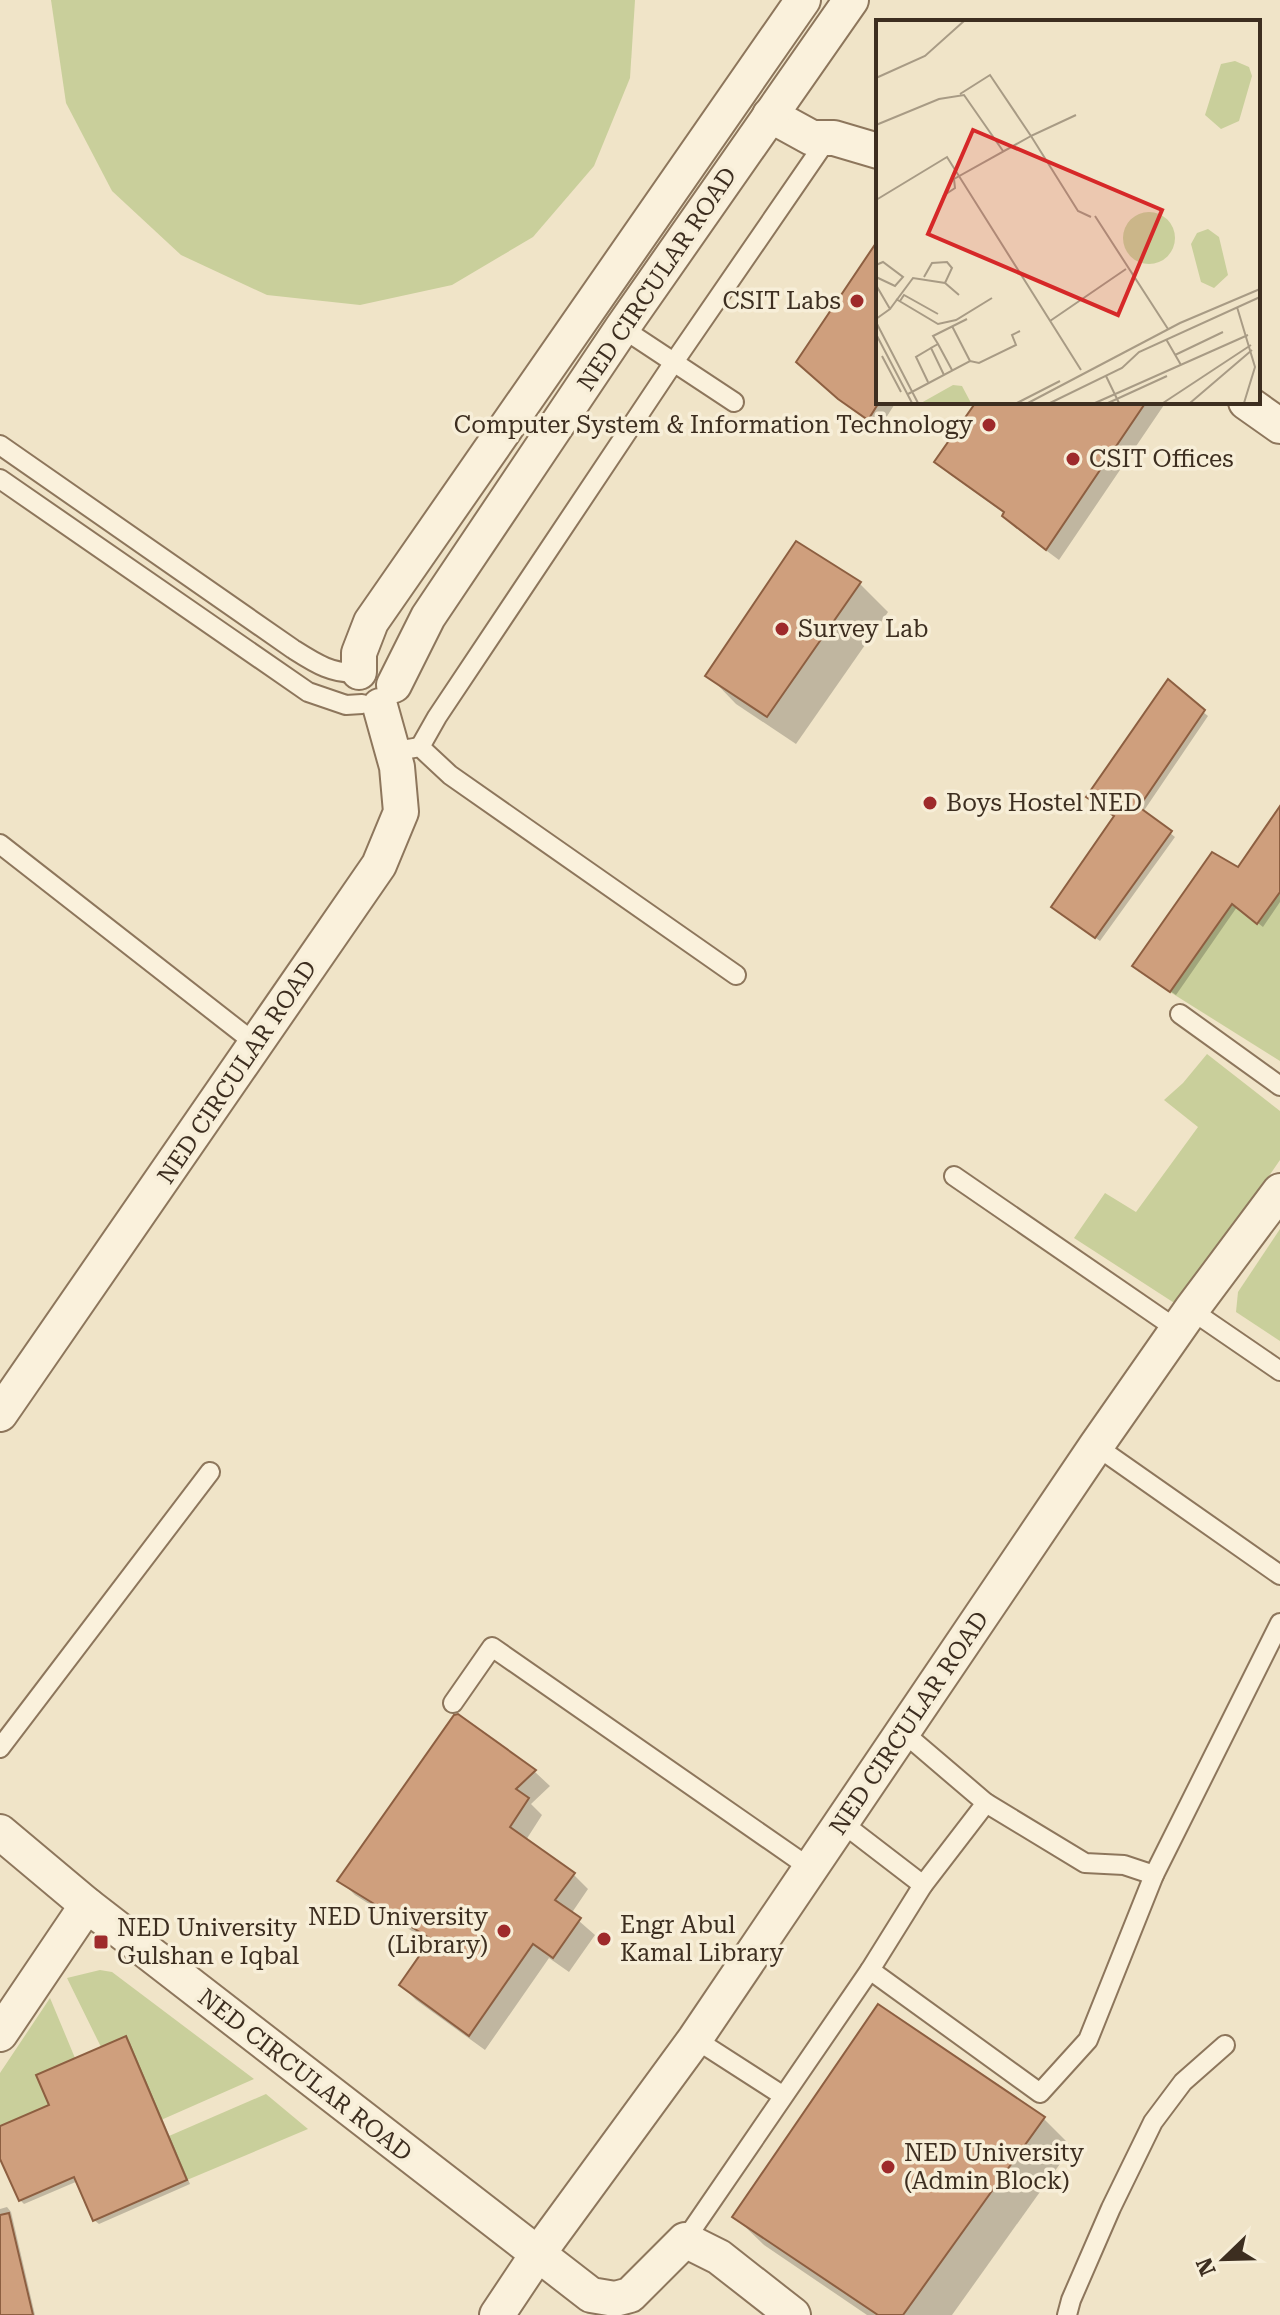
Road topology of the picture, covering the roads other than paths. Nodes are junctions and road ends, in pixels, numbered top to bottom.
1 (803, 0) edge
2 (851, 0) edge
3 (770, 115) junction
4 (828, 138) junction
5 (876, 150) edge
6 (622, 328) junction
7 (674, 362) junction
8 (734, 402) dead end
9 (1249, 404) edge
10 (1280, 426) edge
11 (0, 445) edge
12 (0, 479) edge
13 (374, 692) junction
14 (407, 750) junction
15 (0, 844) edge
16 (736, 975) dead end
17 (1180, 1014) dead end
18 (256, 1044) junction
19 (1280, 1086) edge
20 (954, 1176) dead end
21 (1280, 1191) edge
22 (1184, 1320) junction
23 (1280, 1371) edge
24 (0, 1414) edge
25 (1096, 1446) junction
26 (210, 1472) dead end
27 (1280, 1575) edge
28 (1280, 1623) edge
29 (453, 1703) dead end
30 (904, 1733) junction
31 (0, 1748) edge
32 (986, 1803) junction
33 (841, 1822) junction
34 (0, 1832) edge
35 (810, 1868) junction
36 (1154, 1875) junction
37 (923, 1885) junction
38 (87, 1905) junction
39 (870, 1970) junction
40 (0, 2034) edge
41 (695, 2039) junction
42 (1225, 2045) dead end
43 (782, 2095) junction
44 (685, 2240) junction
45 (537, 2255) junction
46 (497, 2315) edge
47 (793, 2315) edge
48 (1067, 2315) edge

1 - 13 street, NED CIRCULAR ROAD
2 - 3 street, NED CIRCULAR ROAD
3 - 4 street
3 - 6 street, NED CIRCULAR ROAD
4 - 5 street
4 - 7 lane
6 - 7 lane
6 - 13 street, NED CIRCULAR ROAD
7 - 8 lane
7 - 14 lane
9 - 10 street
11 - 13 lane
12 - 13 lane
13 - 14 street, NED CIRCULAR ROAD
14 - 16 lane
14 - 18 street, NED CIRCULAR ROAD
15 - 18 lane
17 - 19 lane
18 - 24 street, NED CIRCULAR ROAD
20 - 22 lane
21 - 22 street, NED CIRCULAR ROAD
22 - 23 lane
22 - 25 street, NED CIRCULAR ROAD
25 - 27 lane
25 - 30 street, NED CIRCULAR ROAD
26 - 31 lane
28 - 36 lane
29 - 35 lane
30 - 32 lane
30 - 33 street, NED CIRCULAR ROAD
32 - 36 lane
32 - 37 lane
33 - 35 street, NED CIRCULAR ROAD
33 - 37 lane
34 - 38 street, NED CIRCULAR ROAD
35 - 41 street, NED CIRCULAR ROAD
36 - 39 lane
37 - 39 lane
38 - 40 street
38 - 45 street, NED CIRCULAR ROAD
39 - 43 lane
41 - 43 lane
41 - 45 street, NED CIRCULAR ROAD
42 - 48 lane
43 - 44 lane
44 - 45 street, NED CIRCULAR ROAD
44 - 47 street
45 - 46 street

